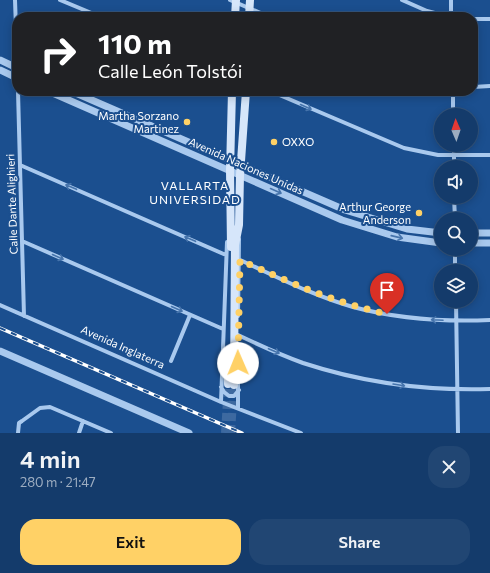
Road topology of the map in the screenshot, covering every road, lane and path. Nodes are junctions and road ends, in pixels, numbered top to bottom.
1 (15, 0) edge
2 (60, 0) edge
3 (402, 0) edge
4 (451, 0) edge
5 (234, 1) edge
6 (250, 8) edge
7 (15, 12) edge
8 (88, 12) edge
9 (235, 12) edge
10 (431, 12) edge
11 (451, 12) edge
12 (478, 19) edge
13 (490, 19) edge
14 (0, 60) edge
15 (12, 66) edge
16 (0, 70) edge
17 (12, 76) edge
18 (490, 86) edge
19 (478, 87) edge
20 (18, 96) edge
21 (59, 96) edge
22 (83, 96) edge
23 (232, 96) edge
24 (246, 96) edge
25 (281, 96) edge
26 (453, 96) edge
27 (453, 108) edge
28 (454, 152) edge
29 (490, 155) edge
30 (454, 156) junction
31 (231, 160) junction
32 (454, 160) edge
33 (20, 165) junction
34 (241, 165) junction
35 (230, 171) junction
36 (240, 175) junction
37 (230, 217) junction
38 (239, 225) junction
39 (434, 232) edge
40 (478, 233) edge
41 (490, 233) edge
42 (22, 241) junction
43 (434, 242) edge
44 (478, 243) edge
45 (490, 243) edge
46 (226, 255) junction
47 (240, 260) junction
48 (0, 305) edge
49 (456, 308) edge
50 (190, 315) junction
51 (24, 316) junction
52 (490, 320) edge
53 (456, 321) junction
54 (223, 329) junction
55 (238, 335) junction
56 (0, 351) edge
57 (171, 361) dead end
58 (230, 387) junction
59 (490, 389) edge
60 (457, 390) junction
61 (221, 402) junction
62 (238, 408) junction
63 (83, 421) junction
64 (18, 433) edge
65 (79, 433) edge
66 (111, 433) edge
67 (189, 433) edge
68 (301, 433) edge
69 (458, 433) edge

1 - 7 street
2 - 8 street
3 - 10 street
4 - 11 street
5 - 6 street
5 - 9 main road
12 - 13 street
14 - 15 street
16 - 17 street
18 - 19 street
20 - 33 street, Calle Dante Alighieri
21 - 35 street, Avenida Naciones Unidas
22 - 31 street, Avenida Naciones Unidas
23 - 31 main road
24 - 34 main road
25 -> 30 street
26 - 27 street
28 - 30 street
29 - 30 street
30 - 32 street
31 - 34 street, Avenida Naciones Unidas
31 - 35 main road
33 - 42 street, Calle Dante Alighieri
46 -> 33 street
34 - 36 main road
34 - 39 street, Avenida Naciones Unidas
35 - 36 street, Avenida Naciones Unidas
35 - 37 main road
36 - 38 main road
36 -> 43 street, Avenida Naciones Unidas
37 - 46 street
37 - 58 main road
38 - 47 street
38 - 58 main road
40 - 41 street
42 -> 50 street
42 - 51 street, Calle Dante Alighieri
44 - 45 street
46 - 54 street
53 -> 47 street
47 - 55 street
48 - 51 street, Avenida Inglaterra
49 - 53 street
50 - 54 street
50 - 57 street
51 - 61 street, Avenida Inglaterra
52 - 53 street
53 - 60 street
54 - 58 street
55 - 58 street
55 -> 60 street
56 - 67 street
58 - 61 street
58 - 62 street
59 - 60 street
60 - 69 street
61 - 62 street, Avenida Inglaterra
62 - 68 street, Avenida Inglaterra
63 - 64 street
63 - 65 street
63 - 66 street

